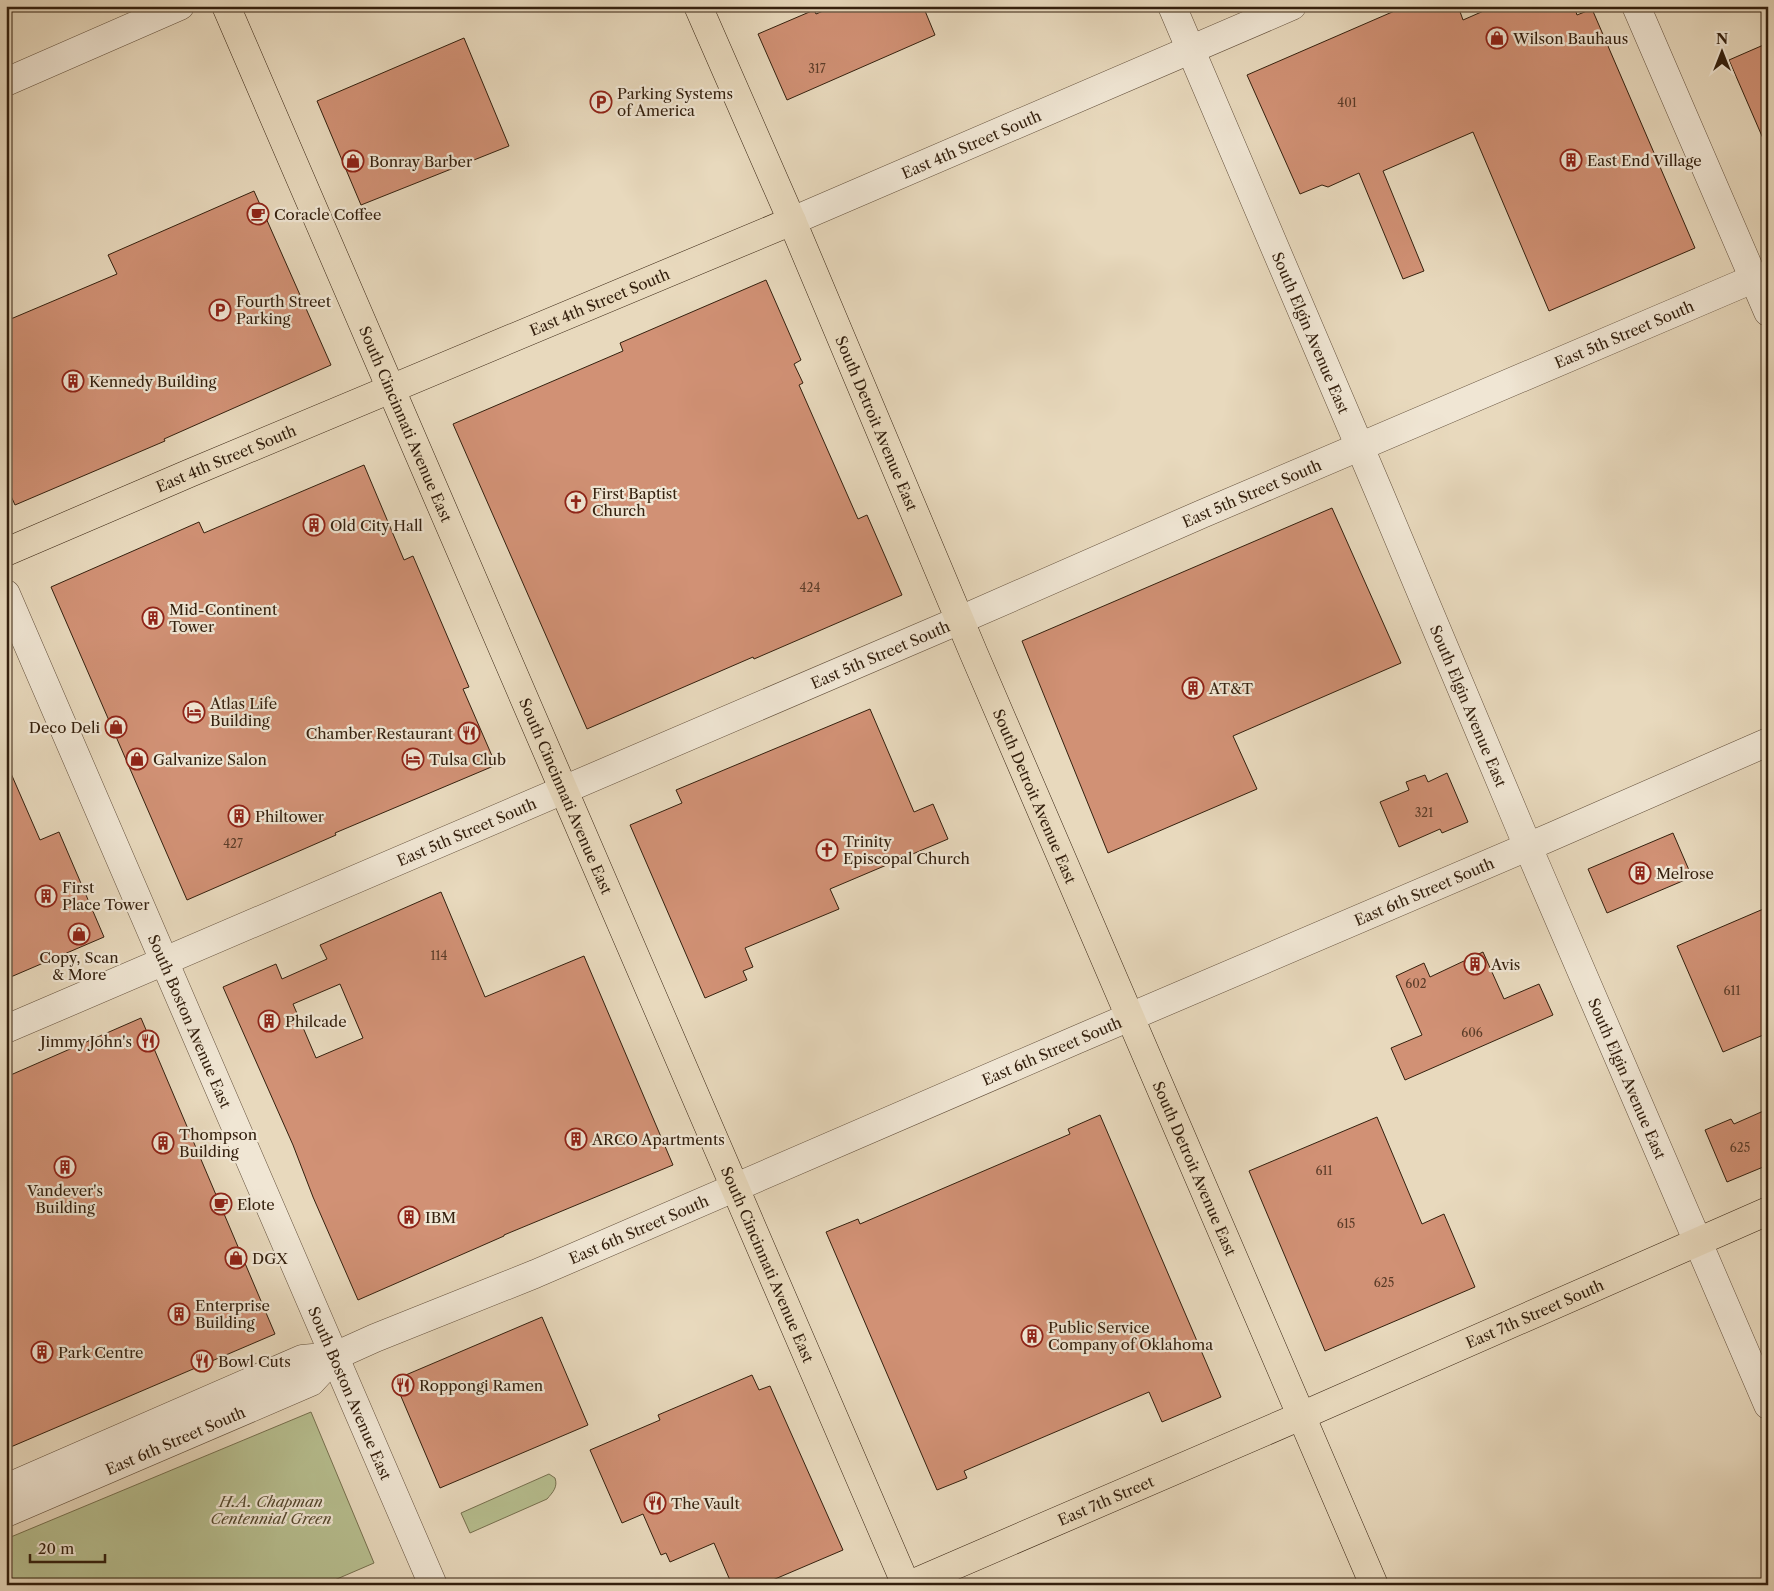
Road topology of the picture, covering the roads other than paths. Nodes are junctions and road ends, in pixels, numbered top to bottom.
1 (180, 6) edge
2 (226, 6) edge
3 (698, 6) edge
4 (1172, 6) edge
5 (1292, 6) edge
6 (1636, 6) edge
7 (1190, 50) junction
8 (6, 82) edge
9 (792, 221) junction
10 (1753, 279) junction
11 (1768, 312) edge
12 (392, 390) junction
13 (1360, 447) junction
14 (6, 552) edge
15 (6, 594) edge
16 (960, 620) junction
17 (1768, 742) edge
18 (562, 790) junction
19 (1528, 847) junction
20 (163, 960) junction
21 (1130, 1016) junction
22 (6, 1029) edge
23 (734, 1187) junction
24 (1768, 1211) edge
25 (1698, 1241) junction
26 (335, 1356) junction
27 (1768, 1405) edge
28 (1302, 1416) junction
29 (6, 1488) edge
30 (6, 1513) edge
31 (433, 1585) edge
32 (907, 1585) edge
33 (1374, 1585) edge

1 - 8 street
2 - 12 main road, South Cincinnati Avenue East
3 - 9 main road, South Detroit Avenue East
4 - 7 street, South Elgin Avenue East
5 - 7 street, East 4th Street South
6 - 10 street
7 - 9 street, East 4th Street South
7 - 13 street, South Elgin Avenue East
9 - 12 main road, East 4th Street South
9 - 16 main road, South Detroit Avenue East
10 - 11 street
10 - 13 street, East 5th Street South
12 - 14 main road, East 4th Street South
12 - 18 main road, South Cincinnati Avenue East
13 - 16 street, East 5th Street South
13 - 19 street, South Elgin Avenue East
15 - 20 street, South Boston Avenue East
16 - 18 street, East 5th Street South
16 - 21 main road, South Detroit Avenue East
17 - 19 street, East 6th Street South
18 - 20 street, East 5th Street South
18 - 23 main road, South Cincinnati Avenue East
19 - 21 street, East 6th Street South
19 - 25 street, South Elgin Avenue East
20 - 22 street, East 5th Street South
20 - 26 street, South Boston Avenue East
21 - 23 street, East 6th Street South
21 - 28 main road, South Detroit Avenue East
23 - 26 street, East 6th Street South
23 - 32 main road, South Cincinnati Avenue East
24 - 25 main road, East 7th Street South
25 - 27 street, South Elgin Avenue East
25 - 28 main road, East 7th Street South
26 - 29 street, East 6th Street South
26 - 30 street, East 6th Street South
26 - 31 street, South Boston Avenue East
28 - 32 main road, East 7th Street
28 - 33 main road, South Detroit Avenue East

